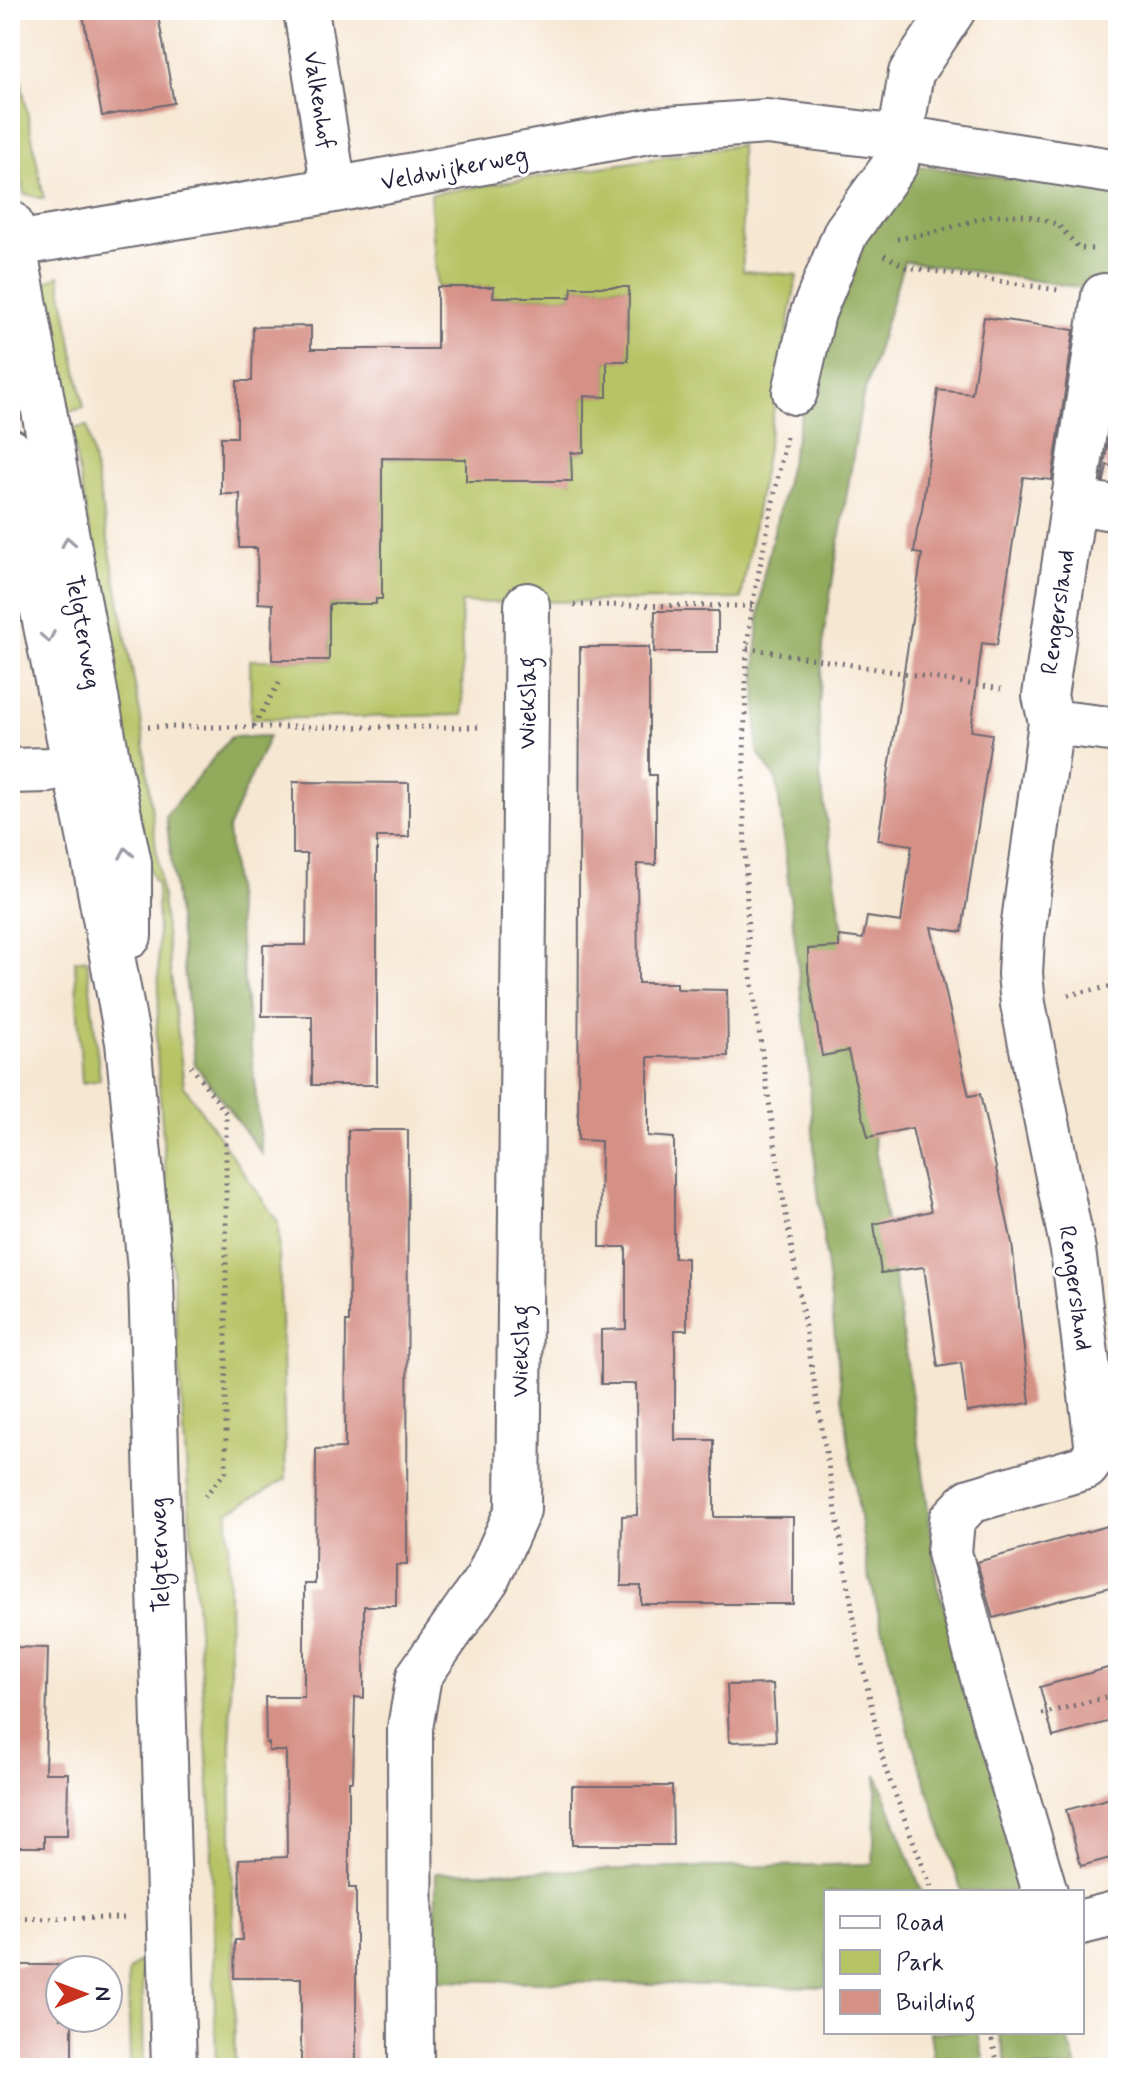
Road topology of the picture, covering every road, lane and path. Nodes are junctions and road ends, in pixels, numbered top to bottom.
1 (306, 10) edge
2 (953, 10) edge
3 (901, 138) junction
4 (1118, 172) edge
5 (334, 190) junction
6 (11, 237) edge
7 (1118, 251) edge
8 (1104, 296) joint
9 (795, 392) joint
10 (10, 451) edge
11 (1073, 501) junction
12 (1118, 509) edge
13 (527, 605) joint
14 (752, 606) junction
15 (747, 648) junction
16 (280, 681) dead end
17 (1048, 709) junction
18 (146, 727) dead end
19 (253, 727) junction
20 (527, 727) junction
21 (1118, 730) edge
22 (90, 762) junction
23 (10, 771) edge
24 (191, 1066) dead end
25 (1108, 1453) edge
26 (199, 1503) dead end
27 (1118, 1694) edge
28 (996, 1726) junction
29 (932, 1890) edge
30 (1044, 1890) edge
31 (1118, 1913) edge
32 (10, 1919) edge
33 (170, 1919) junction
34 (1084, 1922) edge
35 (990, 2034) edge
36 (174, 2068) edge
37 (411, 2068) edge
38 (999, 2068) edge

1 - 5 street, Valkenhof
2 - 3 street
3 - 4 street, Veldwijkerweg
3 - 5 street, Veldwijkerweg
3 - 9 street
5 - 6 street, Veldwijkerweg
22 -> 6 street, Telgterweg
7 - 8 path
8 - 11 street, Rengersland
9 - 14 path
10 -> 22 street, Telgterweg
11 - 12 street
11 - 17 street, Rengersland
13 - 14 path
13 - 20 street, Wiekslag
14 - 15 path
15 - 17 path
15 - 29 path
16 - 19 path
17 - 21 street
17 - 25 street, Rengersland
18 - 19 path
19 - 20 path
20 - 37 street, Wiekslag
22 - 23 street
22 - 33 street, Telgterweg
24 - 26 path
25 - 28 street, Rengersland
27 - 28 path
28 - 30 street, Rengersland
31 - 34 street
32 - 33 path
33 - 36 street, Telgterweg
35 - 38 path

